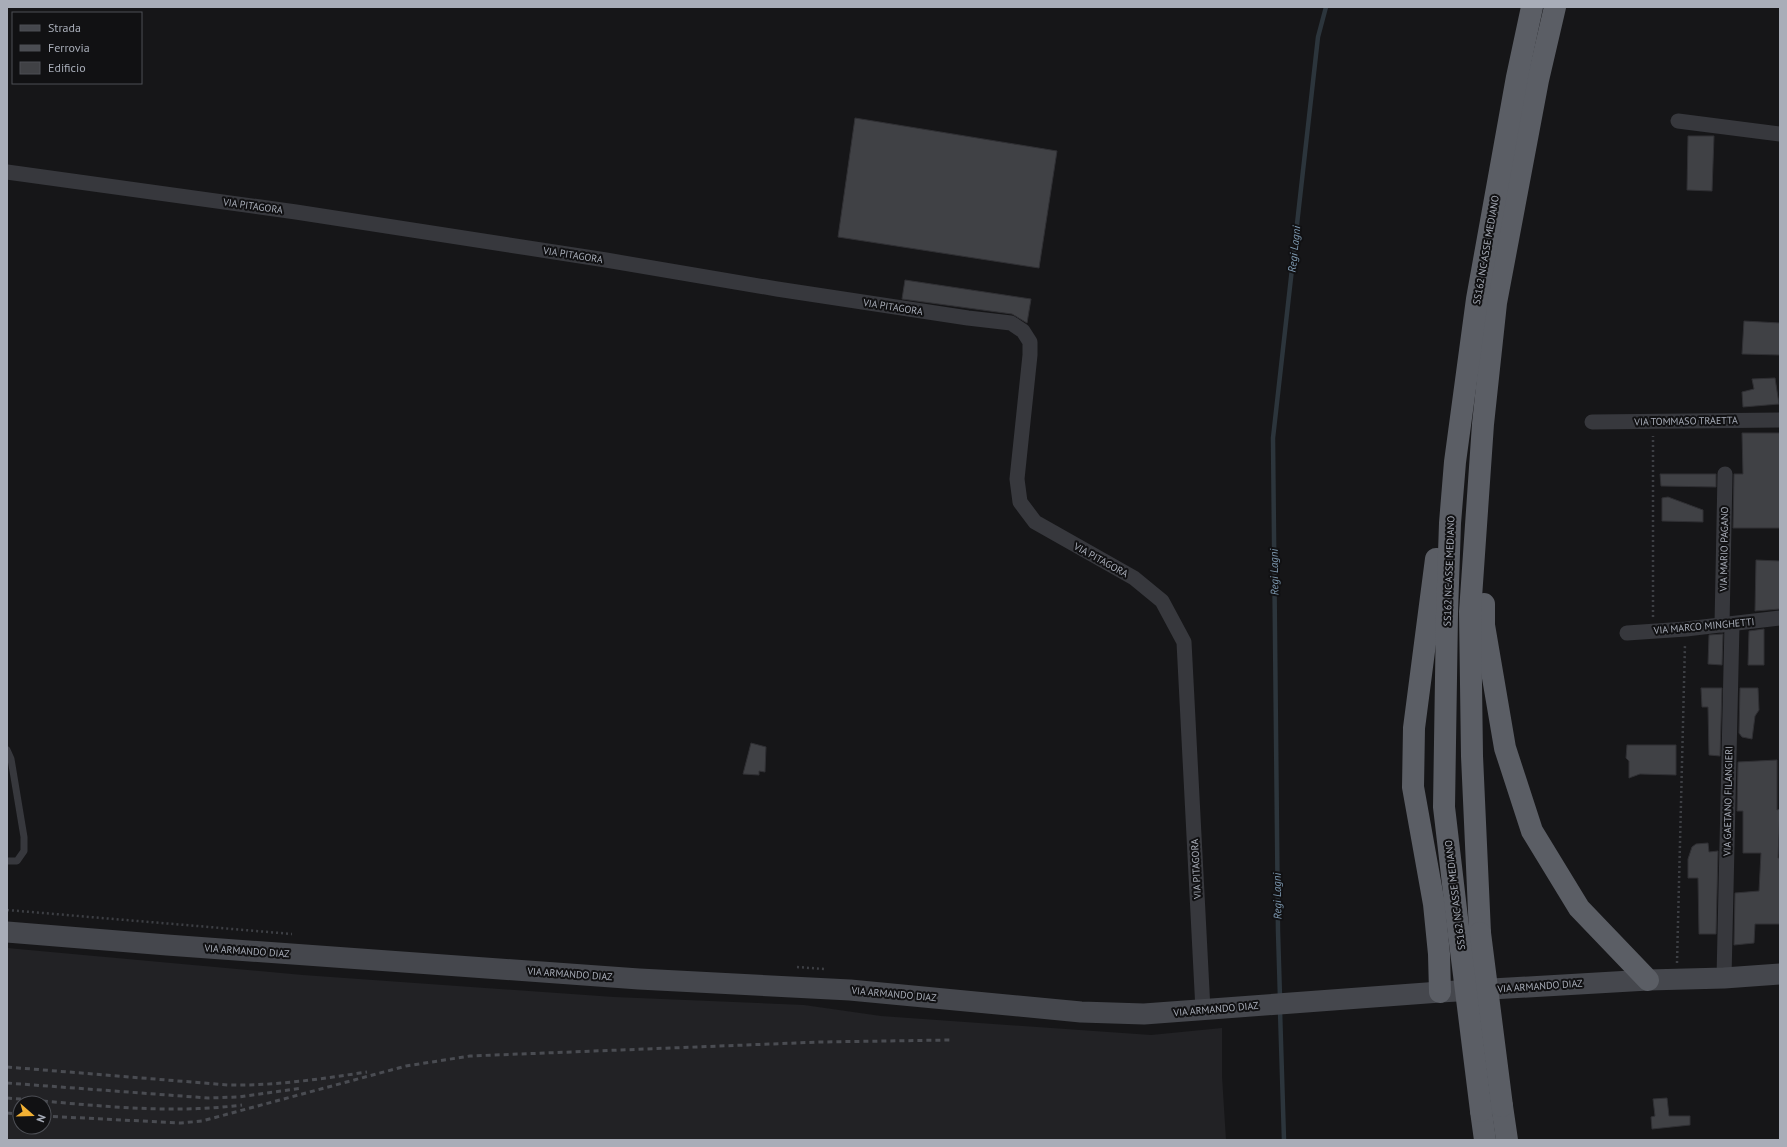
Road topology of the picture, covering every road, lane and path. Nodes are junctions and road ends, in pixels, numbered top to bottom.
1 (1532, 7) edge
2 (1555, 7) edge
3 (1678, 121) dead end
4 (1780, 134) edge
5 (7, 172) edge
6 (1780, 420) edge
7 (1653, 421) junction
8 (1592, 422) dead end
9 (1482, 455) junction
10 (1455, 462) junction
11 (1725, 474) dead end
12 (1780, 618) edge
13 (1727, 624) junction
14 (1686, 629) junction
15 (1653, 631) junction
16 (1627, 633) dead end
17 (7, 750) edge
18 (7, 861) edge
19 (7, 910) edge
20 (7, 932) edge
21 (293, 934) dead end
22 (1470, 934) junction
23 (795, 967) dead end
24 (825, 969) dead end
25 (1780, 974) edge
26 (1724, 978) junction
27 (1677, 979) junction
28 (1648, 980) junction
29 (1440, 992) junction
30 (1203, 1010) junction
31 (1492, 1108) junction
32 (1486, 1140) edge
33 (1507, 1140) edge

1 - 10 highway, SS162 NC ASSE MEDIANO
2 - 9 highway, SS162 NC ASSE MEDIANO
3 - 4 street
5 - 30 street, VIA PITAGORA
6 - 7 street, VIA TOMMASO TRAETTA
7 - 8 street, VIA TOMMASO TRAETTA
7 - 15 path
9 - 22 highway, SS162 NC ASSE MEDIANO
9 - 28 highway
10 - 22 highway, SS162 NC ASSE MEDIANO
10 - 29 highway
11 - 13 street, VIA MARIO PAGANO
12 - 13 street, VIA MARCO MINGHETTI
13 - 14 street, VIA MARCO MINGHETTI
13 - 26 street, VIA GAETANO FILANGIERI
14 - 15 street, VIA MARCO MINGHETTI
14 - 27 path
15 - 16 street, VIA MARCO MINGHETTI
17 - 18 lane
19 - 21 path
20 - 30 main road, VIA ARMANDO DIAZ
22 - 31 highway, SS162 NC ASSE MEDIANO, bridge
23 - 24 path
25 - 26 main road, VIA ARMANDO DIAZ
26 - 27 main road, VIA ARMANDO DIAZ
27 - 28 main road, VIA ARMANDO DIAZ
28 - 29 main road, VIA ARMANDO DIAZ
29 - 30 main road, VIA ARMANDO DIAZ
31 - 32 highway, SS162 NC ASSE MEDIANO
31 - 33 highway, SS162 NC ASSE MEDIANO

